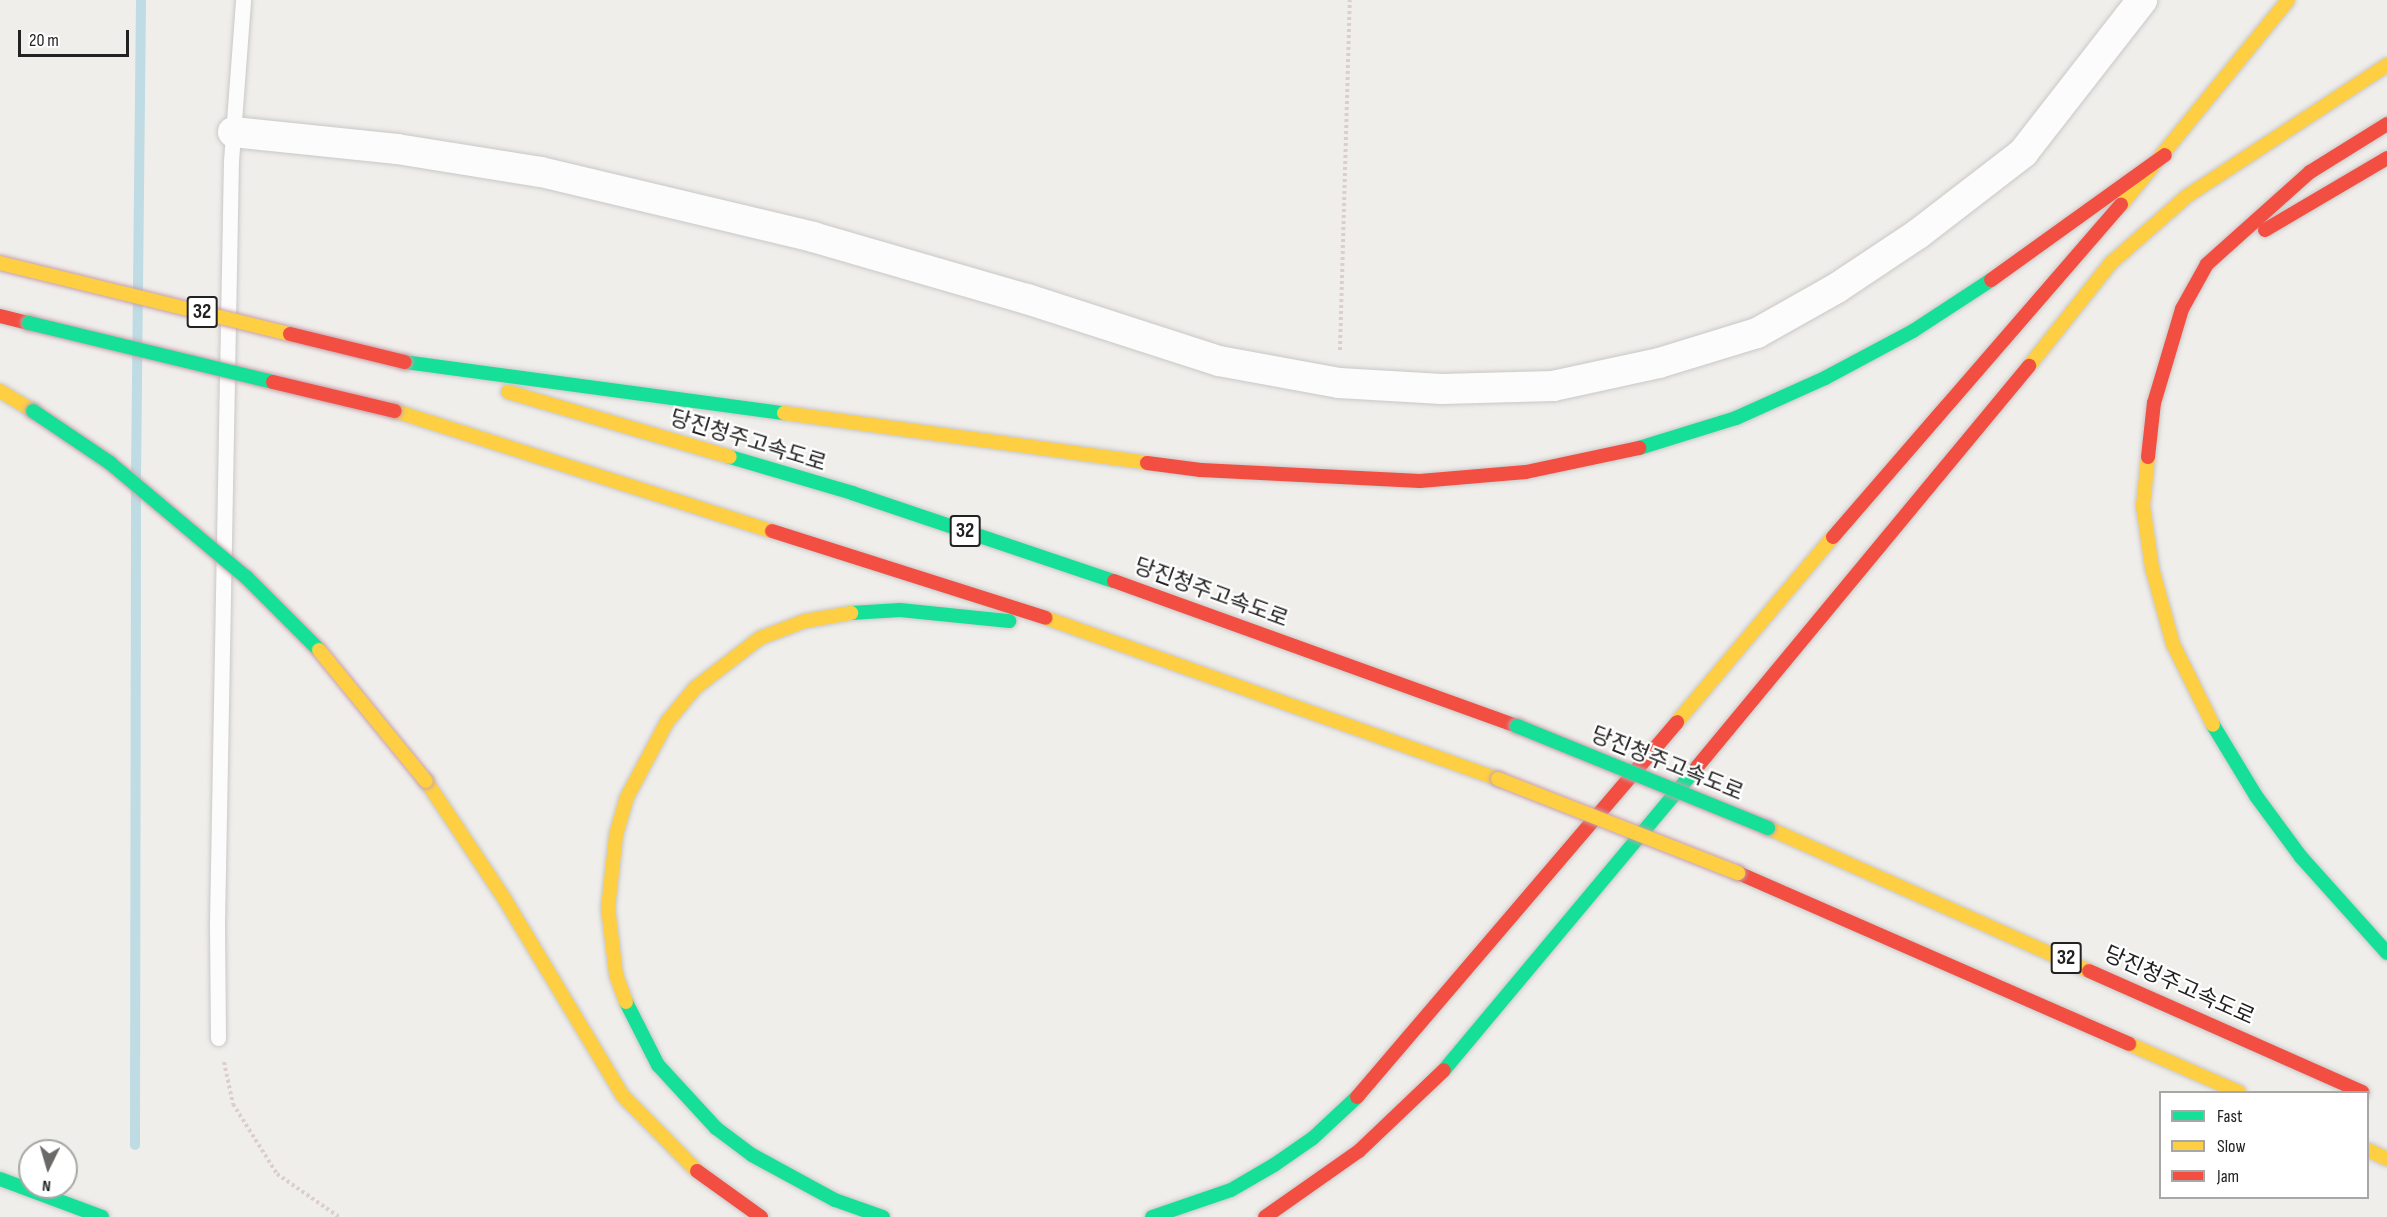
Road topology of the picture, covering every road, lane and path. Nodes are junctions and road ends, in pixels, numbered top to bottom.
1 (243, 0) edge
2 (1350, 0) edge
3 (2142, 0) edge
4 (2288, 0) edge
5 (2387, 65) edge
6 (2387, 84) edge
7 (2387, 124) edge
8 (233, 132) junction
9 (2165, 155) junction
10 (2387, 158) edge
11 (2187, 196) junction
12 (0, 263) edge
13 (2207, 264) junction
14 (0, 316) edge
15 (405, 362) junction
16 (1339, 383) junction
17 (0, 391) edge
18 (1126, 646) junction
19 (2387, 953) edge
20 (218, 1038) joint
21 (2237, 1091) edge
22 (2360, 1091) edge
23 (2369, 1151) edge
24 (2387, 1159) edge
25 (0, 1179) edge
26 (102, 1217) edge
27 (339, 1217) edge
28 (761, 1217) edge
29 (883, 1217) edge
30 (1152, 1217) edge
31 (1265, 1217) edge

1 - 8 lane
2 - 16 path
3 - 16 street
4 - 9 main road
5 - 11 main road
6 - 11 main road
7 - 13 main road
8 - 16 street
8 - 20 lane
9 - 15 main road
9 - 30 main road
10 - 13 main road
11 - 31 main road
12 - 15 main road, 당진청주고속도로 / 32, bridge
13 - 19 main road
14 - 18 main road, 32, bridge
15 - 22 main road, 당진청주고속도로 / 32, bridge
17 - 28 main road, bridge
18 - 21 main road, 32, bridge
18 - 29 main road
20 - 27 path
23 - 24 main road
25 - 26 main road

